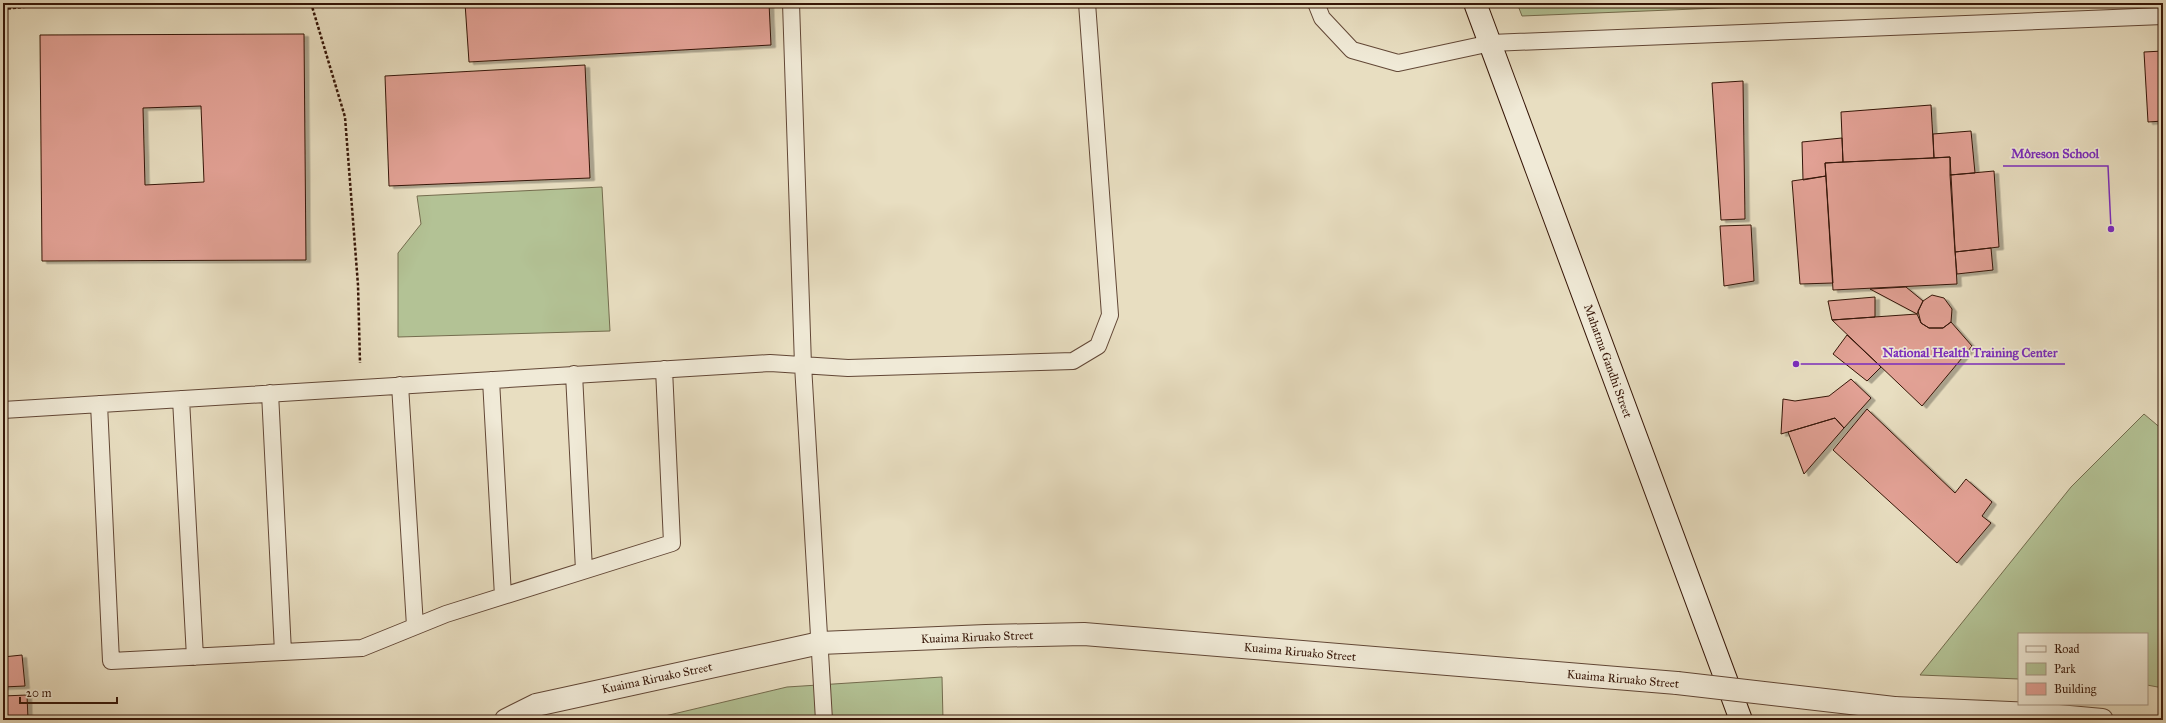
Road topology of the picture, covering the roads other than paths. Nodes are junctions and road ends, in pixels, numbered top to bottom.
1 (791, 3) edge
2 (1087, 3) edge
3 (1316, 3) edge
4 (1475, 3) edge
5 (2163, 16) edge
6 (1491, 44) junction
7 (803, 365) junction
8 (664, 369) junction
9 (574, 374) junction
10 (491, 380) junction
11 (400, 385) junction
12 (270, 393) junction
13 (182, 399) junction
14 (99, 404) junction
15 (3, 410) edge
16 (584, 570) junction
17 (503, 596) junction
18 (415, 626) junction
19 (820, 643) junction
20 (283, 652) junction
21 (195, 657) junction
22 (506, 720) edge
23 (824, 720) edge
24 (1741, 720) edge
25 (2102, 720) edge

1 - 7 lane
2 - 7 lane
3 - 6 lane
4 - 6 street, Mahatma Gandhi Street
5 - 6 lane
6 - 24 street, Mahatma Gandhi Street
7 - 8 lane
7 - 19 lane
8 - 9 lane
8 - 16 lane
9 - 10 lane
9 - 16 lane
10 - 11 lane
10 - 17 lane
11 - 12 lane
11 - 18 lane
12 - 13 lane
12 - 20 lane
13 - 14 lane
13 - 21 lane
14 - 15 lane
14 - 21 lane
16 - 17 lane
17 - 18 lane
18 - 20 lane
19 - 22 street, Kuaima Riruako Street
19 - 23 lane
19 - 25 street, Kuaima Riruako Street, bridge
20 - 21 lane

